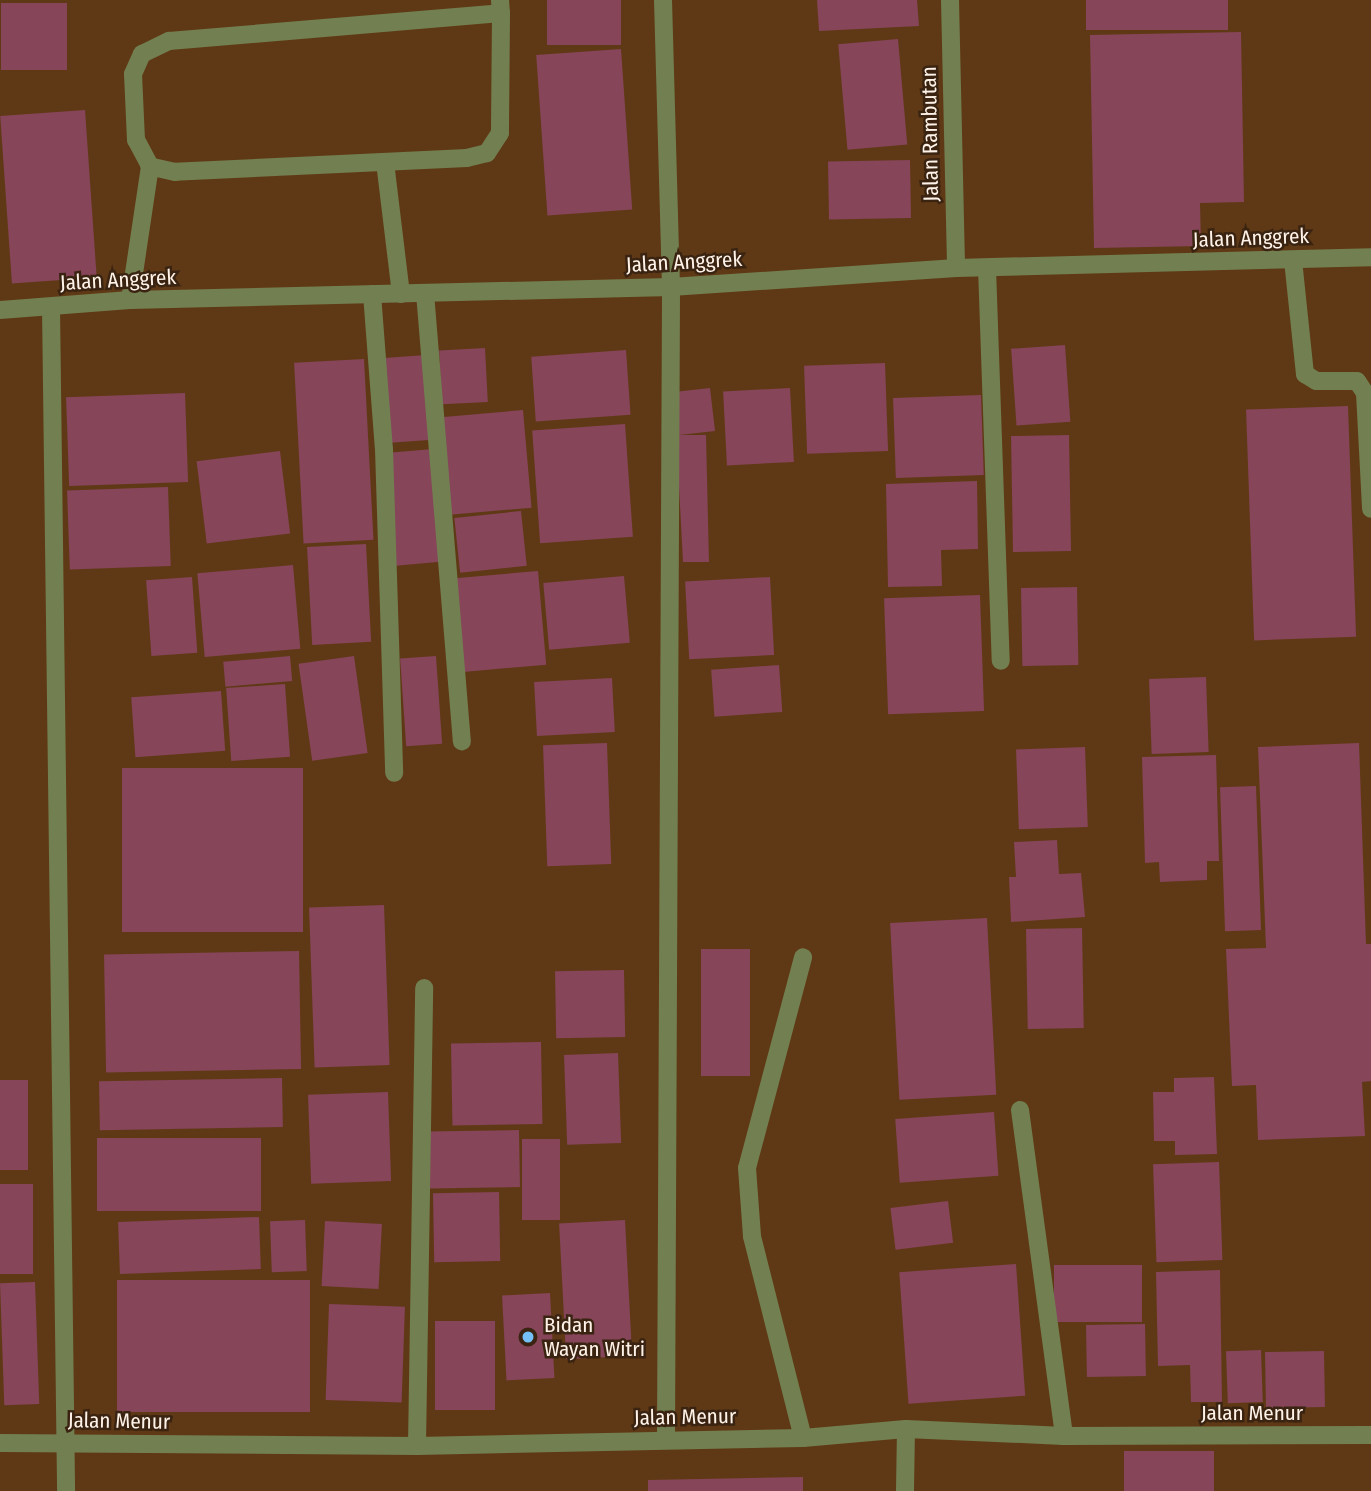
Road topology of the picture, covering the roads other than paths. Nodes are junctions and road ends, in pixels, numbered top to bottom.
1 (663, 0) edge
2 (950, 0) edge
3 (500, 6) edge
4 (385, 162) junction
5 (150, 166) junction
6 (1371, 257) edge
7 (1293, 260) junction
8 (956, 268) junction
9 (987, 268) junction
10 (671, 287) junction
11 (425, 293) junction
12 (372, 294) junction
13 (401, 294) junction
14 (130, 300) junction
15 (51, 307) junction
16 (0, 310) edge
17 (1371, 509) edge
18 (1001, 661) dead end
19 (462, 741) dead end
20 (394, 773) dead end
21 (803, 957) dead end
22 (424, 988) dead end
23 (1020, 1110) dead end
24 (906, 1429) junction
25 (1371, 1435) edge
26 (1064, 1436) junction
27 (803, 1438) junction
28 (666, 1440) junction
29 (0, 1443) edge
30 (65, 1443) junction
31 (417, 1446) junction
32 (66, 1491) edge
33 (905, 1491) edge

1 - 10 street
2 - 8 street, Jalan Rambutan
3 - 4 street
3 - 5 street
4 - 5 street
4 - 13 street
5 - 14 street
6 - 7 street, Jalan Anggrek
7 - 9 street, Jalan Anggrek
7 - 17 street
8 - 9 street, Jalan Anggrek
8 - 10 street, Jalan Anggrek
9 - 18 street
10 - 11 street, Jalan Anggrek
10 - 28 street
11 - 13 street, Jalan Anggrek
11 - 19 street
12 - 13 street, Jalan Anggrek
12 - 14 street, Jalan Anggrek
12 - 20 street
14 - 15 street, Jalan Anggrek
15 - 16 street, Jalan Anggrek
15 - 30 street
21 - 27 street
22 - 31 street
23 - 26 street
24 - 26 street, Jalan Menur
24 - 27 street, Jalan Menur
24 - 33 street
25 - 26 street, Jalan Menur
27 - 28 street, Jalan Menur
28 - 31 street, Jalan Menur
29 - 30 street, Jalan Menur
30 - 31 street, Jalan Menur
30 - 32 street

